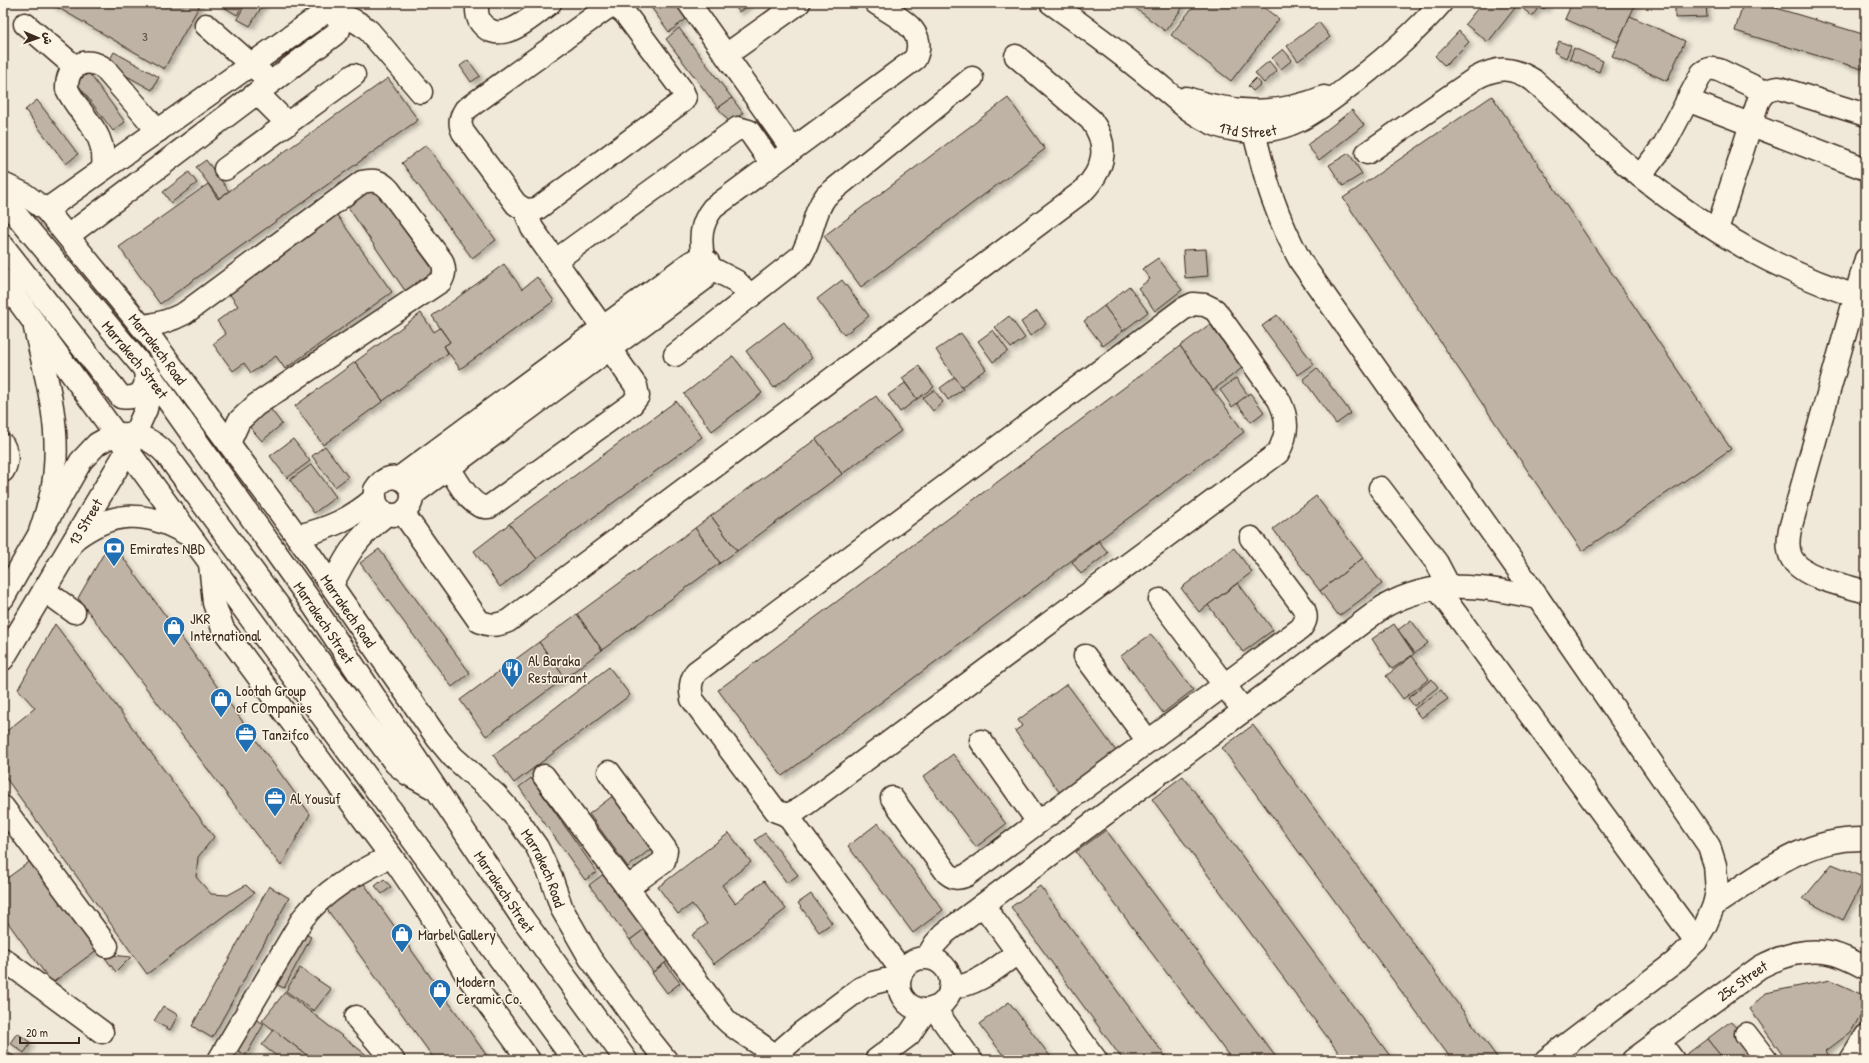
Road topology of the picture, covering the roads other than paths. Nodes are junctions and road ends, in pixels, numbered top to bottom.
1 (478, 3) edge
2 (550, 3) edge
3 (689, 3) edge
4 (799, 3) edge
5 (876, 3) edge
6 (1051, 3) edge
7 (1441, 3) edge
8 (1075, 10) edge
9 (336, 14) junction
10 (25, 24) dead end
11 (206, 25) dead end
12 (726, 55) junction
13 (1016, 56) dead end
14 (251, 64) junction
15 (75, 67) junction
16 (354, 76) dead end
17 (972, 78) dead end
18 (1356, 80) junction
19 (1163, 87) junction
20 (264, 88) junction
21 (421, 92) dead end
22 (1765, 92) junction
23 (1687, 100) junction
24 (1866, 115) edge
25 (288, 124) junction
26 (1751, 125) junction
27 (158, 131) junction
28 (1254, 132) junction
29 (792, 149) junction
30 (1367, 153) dead end
31 (772, 164) junction
32 (103, 169) junction
33 (225, 169) dead end
34 (1866, 169) edge
35 (1640, 176) junction
36 (3, 184) edge
37 (3, 199) edge
38 (46, 210) junction
39 (525, 210) junction
40 (1717, 230) junction
41 (69, 236) junction
42 (3, 246) edge
43 (1866, 259) edge
44 (556, 260) junction
45 (706, 263) junction
46 (3, 280) edge
47 (751, 296) junction
48 (1861, 297) edge
49 (33, 319) junction
50 (141, 326) junction
51 (603, 328) junction
52 (610, 349) junction
53 (675, 355) dead end
54 (148, 372) junction
55 (114, 434) junction
56 (132, 443) junction
57 (229, 443) junction
58 (3, 445) edge
59 (449, 468) junction
60 (3, 471) edge
61 (1380, 488) dead end
62 (395, 500) junction
63 (40, 532) junction
64 (189, 535) junction
65 (298, 536) junction
66 (76, 538) junction
67 (1251, 538) dead end
68 (210, 563) junction
69 (332, 585) junction
70 (1443, 587) junction
71 (44, 590) junction
72 (1866, 592) edge
73 (3, 598) edge
74 (1538, 598) junction
75 (1160, 600) dead end
76 (74, 612) dead end
77 (1085, 656) dead end
78 (3, 658) edge
79 (1225, 685) junction
80 (1244, 711) junction
81 (981, 741) dead end
82 (1148, 741) junction
83 (609, 772) dead end
84 (544, 776) dead end
85 (438, 790) junction
86 (345, 794) junction
87 (892, 798) dead end
88 (388, 804) junction
89 (3, 807) edge
90 (787, 815) junction
91 (1038, 822) junction
92 (1866, 839) edge
93 (391, 856) junction
94 (982, 863) junction
95 (626, 888) junction
96 (1004, 890) junction
97 (983, 905) junction
98 (1714, 905) junction
99 (1696, 941) junction
100 (107, 946) dead end
101 (1017, 953) junction
102 (927, 957) junction
103 (3, 959) edge
104 (1866, 968) edge
105 (900, 975) junction
106 (950, 988) junction
107 (930, 1009) junction
108 (356, 1017) dead end
109 (102, 1032) dead end
110 (1746, 1034) dead end
111 (1866, 1036) edge
112 (1659, 1041) junction
113 (773, 1059) edge
114 (219, 1060) edge
115 (393, 1060) edge
116 (529, 1060) edge
117 (574, 1060) edge
118 (626, 1060) edge
119 (666, 1060) edge
120 (876, 1060) edge
121 (971, 1060) edge
122 (1096, 1060) edge
123 (1546, 1060) edge
124 (1633, 1060) edge
125 (1673, 1060) edge
126 (1766, 1060) edge
127 (1851, 1060) edge

1 - 2 main road
3 - 12 main road
4 - 12 main road
5 - 29 main road
6 - 8 main road, 17d Street
7 - 18 main road, 17d Street
8 - 19 main road, 17d Street
9 - 14 main road
9 - 20 main road
9 - 21 main road
10 - 15 main road
11 - 14 main road
12 - 29 main road
13 - 62 main road
14 - 20 main road
14 - 27 main road
15 - 27 main road
15 - 32 main road
16 - 25 main road
17 - 47 main road
18 - 19 main road
18 - 28 main road, 17d Street
19 - 28 main road, 17d Street
20 - 25 main road
20 - 41 main road
22 - 23 main road
22 - 24 main road
22 - 26 main road
23 - 26 main road
23 - 35 main road
25 - 33 main road
26 - 34 main road
26 - 40 main road
27 - 32 main road
28 - 74 main road
29 - 31 main road
30 - 35 main road
31 - 44 main road
31 - 45 main road
32 - 38 main road
35 - 40 main road
36 - 38 main road, Marrakech Road
37 - 54 main road, Marrakech Street
38 - 41 main road, Marrakech Road
39 - 39 main road
39 - 44 main road
40 - 48 main road
41 - 50 main road, Marrakech Road
42 - 54 main road
43 - 48 main road
44 - 51 main road
45 - 47 main road
45 - 51 main road
45 - 52 main road
46 - 49 main road
47 - 53 main road
48 - 72 main road
49 - 55 main road
49 - 63 main road
50 - 57 main road, Marrakech Road
50 - 57 main road
51 - 62 main road
52 - 59 main road
52 - 59 main road
54 - 56 main road, 13 Street
54 - 85 main road, Marrakech Street
55 - 56 main road
55 - 63 main road
56 - 64 main road
56 - 66 main road, 13 Street
56 - 85 main road
57 - 65 main road, Marrakech Road
58 - 60 main road
59 - 62 main road
61 - 70 main road
62 - 65 main road
62 - 69 main road
63 - 73 main road
64 - 66 main road
64 - 68 main road
65 - 69 main road, Marrakech Road
66 - 71 main road, 13 Street
67 - 79 main road
68 - 86 main road
68 - 88 main road
69 - 119 main road, Marrakech Road
70 - 74 main road
70 - 80 main road
70 - 99 main road
71 - 76 main road
71 - 78 main road, 13 Street
74 - 98 main road
75 - 79 main road
77 - 82 main road
79 - 80 main road
79 - 82 main road
80 - 96 main road
81 - 91 main road
82 - 91 main road
83 - 95 main road
84 - 95 main road
85 - 118 main road, Marrakech Street
86 - 88 main road
86 - 93 main road
87 - 94 main road
88 - 117 main road
89 - 100 main road
90 - 90 main road
90 - 105 main road
91 - 94 main road
92 - 98 main road
93 - 114 main road
93 - 116 main road
94 - 96 main road
95 - 113 main road
96 - 97 main road
97 - 101 main road
97 - 102 main road
98 - 99 main road
99 - 123 main road
101 - 106 main road
101 - 122 main road
102 - 105 main road
102 - 106 main road
103 - 109 main road
104 - 112 main road, 25c Street
105 - 107 main road
105 - 113 main road
106 - 107 main road
107 - 120 main road
107 - 121 main road
108 - 115 main road
110 - 126 main road
111 - 127 main road
112 - 124 main road, 25c Street
112 - 125 main road

